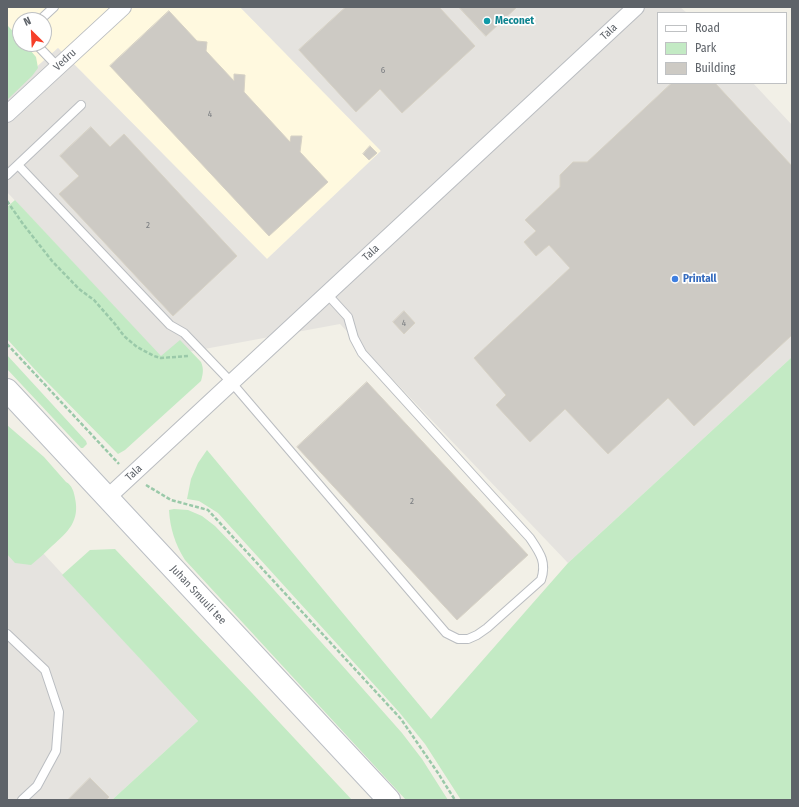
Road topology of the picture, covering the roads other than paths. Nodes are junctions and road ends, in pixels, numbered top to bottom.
1 (123, 7) edge
2 (636, 7) edge
3 (44, 52) edge
4 (58, 67) junction
5 (81, 105) dead end
6 (7, 114) edge
7 (18, 165) junction
8 (7, 175) edge
9 (327, 294) junction
10 (232, 382) junction
11 (7, 390) edge
12 (107, 498) junction
13 (7, 634) edge
14 (22, 800) edge
15 (389, 800) edge

1 - 4 street, Vedru
2 - 9 street, Tala
3 - 4 lane
4 - 6 street, Vedru
5 - 7 lane
7 - 8 lane
7 - 10 lane
9 - 10 street, Tala
9 - 10 lane
10 - 12 street, Tala
11 - 12 main road, Juhan Smuuli tee
12 - 15 main road, Juhan Smuuli tee
13 - 14 lane

